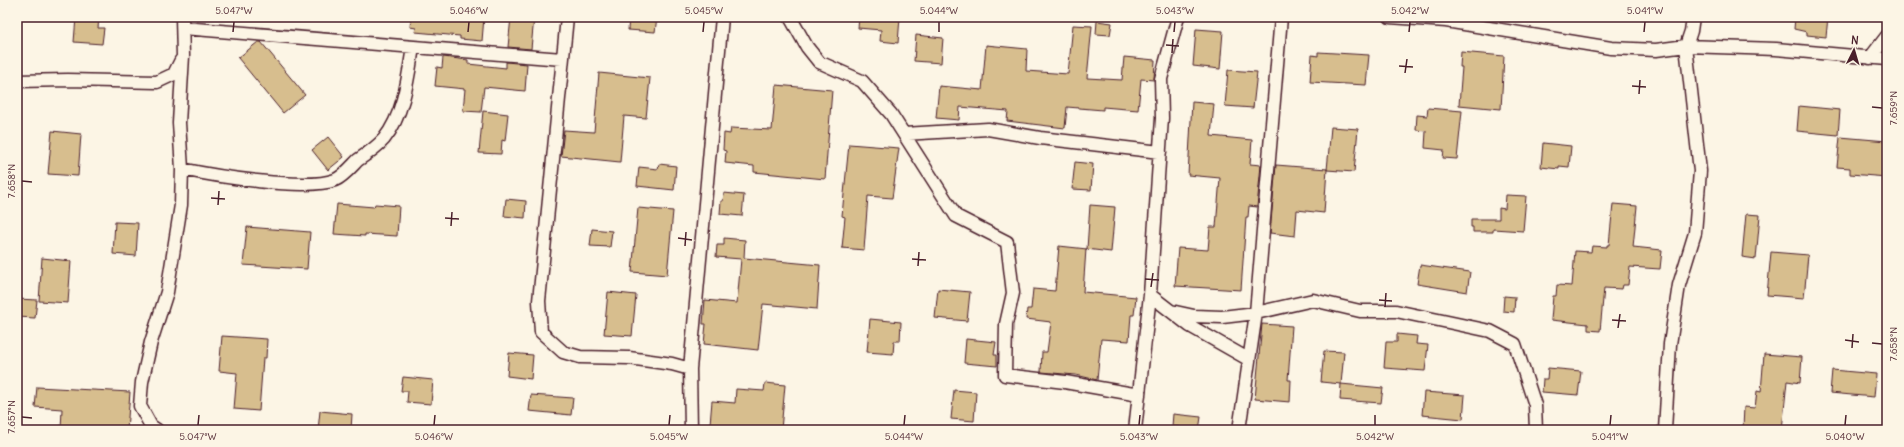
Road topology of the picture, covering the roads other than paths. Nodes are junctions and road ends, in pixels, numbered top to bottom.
1 (567, 17) edge
2 (722, 17) edge
3 (790, 17) edge
4 (1178, 17) edge
5 (1281, 17) edge
6 (1390, 17) edge
7 (1693, 17) edge
8 (182, 22) edge
9 (1887, 36) edge
10 (1686, 46) junction
11 (413, 47) junction
12 (183, 56) junction
13 (1870, 58) junction
14 (562, 59) junction
15 (1887, 59) edge
16 (17, 80) edge
17 (904, 134) junction
18 (1160, 152) junction
19 (182, 170) junction
20 (1150, 295) junction
21 (1171, 311) junction
22 (1256, 313) junction
23 (1248, 359) junction
24 (690, 369) junction
25 (1139, 395) junction
26 (157, 430) edge
27 (691, 430) edge
28 (1136, 430) edge
29 (1239, 430) edge
30 (1536, 430) edge
31 (1664, 430) edge

1 - 14 street
2 - 24 street
3 - 17 street
4 - 18 street
5 - 22 street
6 - 10 street
7 - 10 street
8 - 11 street
8 - 12 street
9 - 13 street
10 - 13 street
10 - 31 street
11 - 14 street
11 - 19 street
12 - 16 street
12 - 19 street
13 - 15 street
14 - 24 street
17 - 18 street
17 - 25 street
18 - 20 street
19 - 26 street
20 - 21 street
20 - 25 street
21 - 22 street
21 - 23 street
22 - 23 street
22 - 30 street
23 - 29 street
24 - 27 street
25 - 28 street

